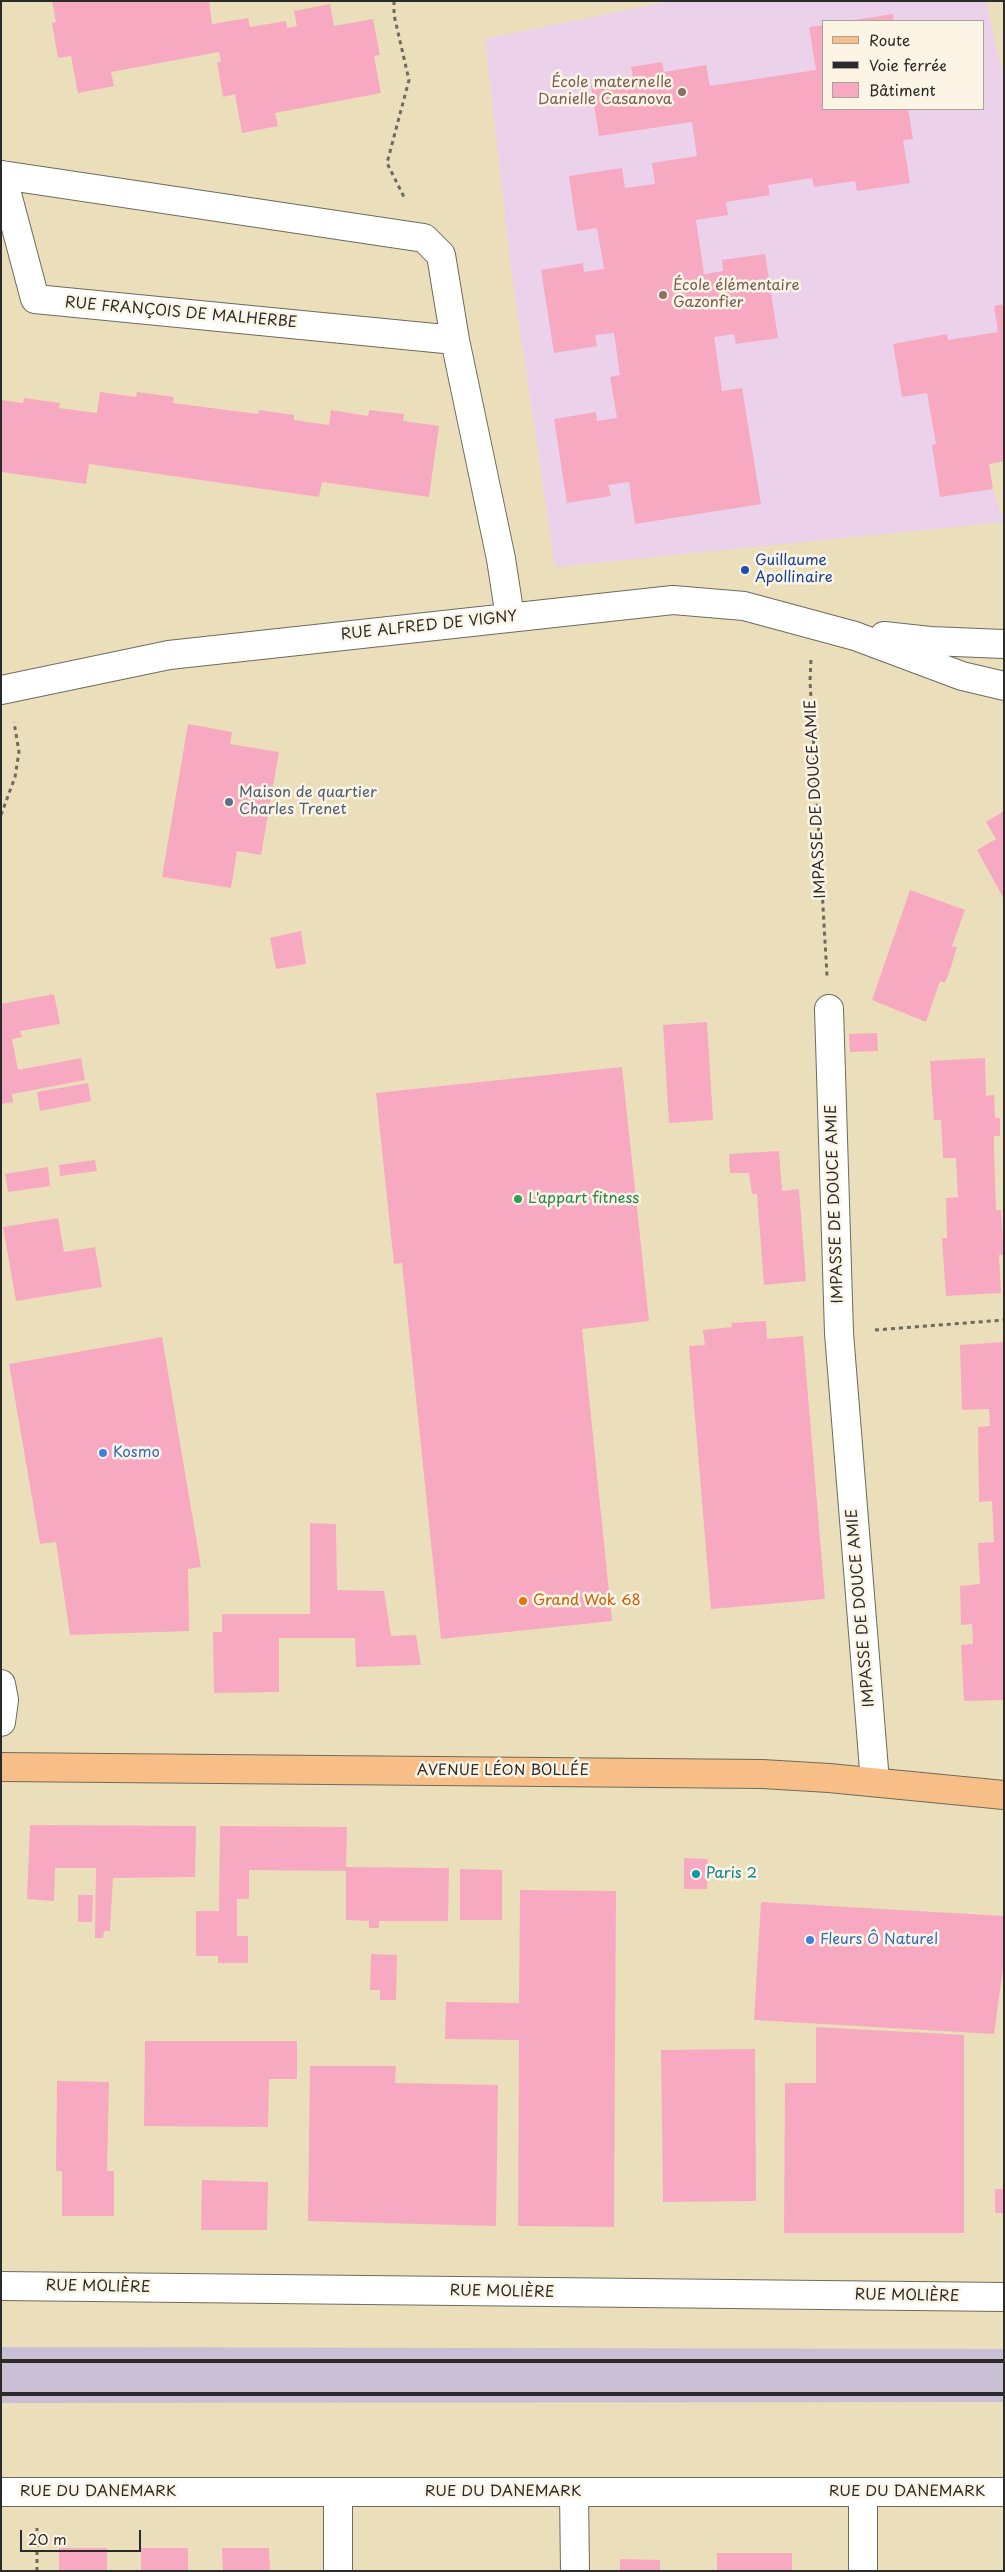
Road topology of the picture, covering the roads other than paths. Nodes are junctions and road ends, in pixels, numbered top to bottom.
1 (2, 174) edge
2 (455, 340) junction
3 (510, 617) junction
4 (855, 636) junction
5 (1004, 644) edge
6 (1004, 686) edge
7 (1, 690) edge
8 (829, 1009) road end
9 (1, 1684) edge
10 (1, 1722) edge
11 (1, 1767) edge
12 (875, 1782) junction
13 (1004, 1794) edge
14 (1, 2286) edge
15 (1004, 2297) edge
16 (1, 2492) edge
17 (338, 2492) junction
18 (574, 2492) junction
19 (863, 2492) junction
20 (1004, 2492) edge
21 (338, 2571) edge
22 (575, 2571) edge
23 (863, 2571) edge

1 - 2 street, RUE FRANÇOIS DE MALHERBE
1 - 2 street, RUE FRANÇOIS DE MALHERBE
2 - 3 street
3 - 4 street, RUE ALFRED DE VIGNY
3 - 7 street, RUE ALFRED DE VIGNY
4 - 5 street, RUE ALFRED DE VIGNY
4 - 6 street, RUE ALFRED DE VIGNY
8 - 12 street, IMPASSE DE DOUCE AMIE
9 - 10 street
11 - 12 main road, AVENUE LÉON BOLLÉE
12 - 13 main road, AVENUE LÉON BOLLÉE
14 - 15 street, RUE MOLIÈRE
16 - 17 street, RUE DU DANEMARK
17 - 18 street, RUE DU DANEMARK
17 - 21 street
18 - 19 street, RUE DU DANEMARK
18 - 22 street
19 - 20 street, RUE DU DANEMARK
19 - 23 street

